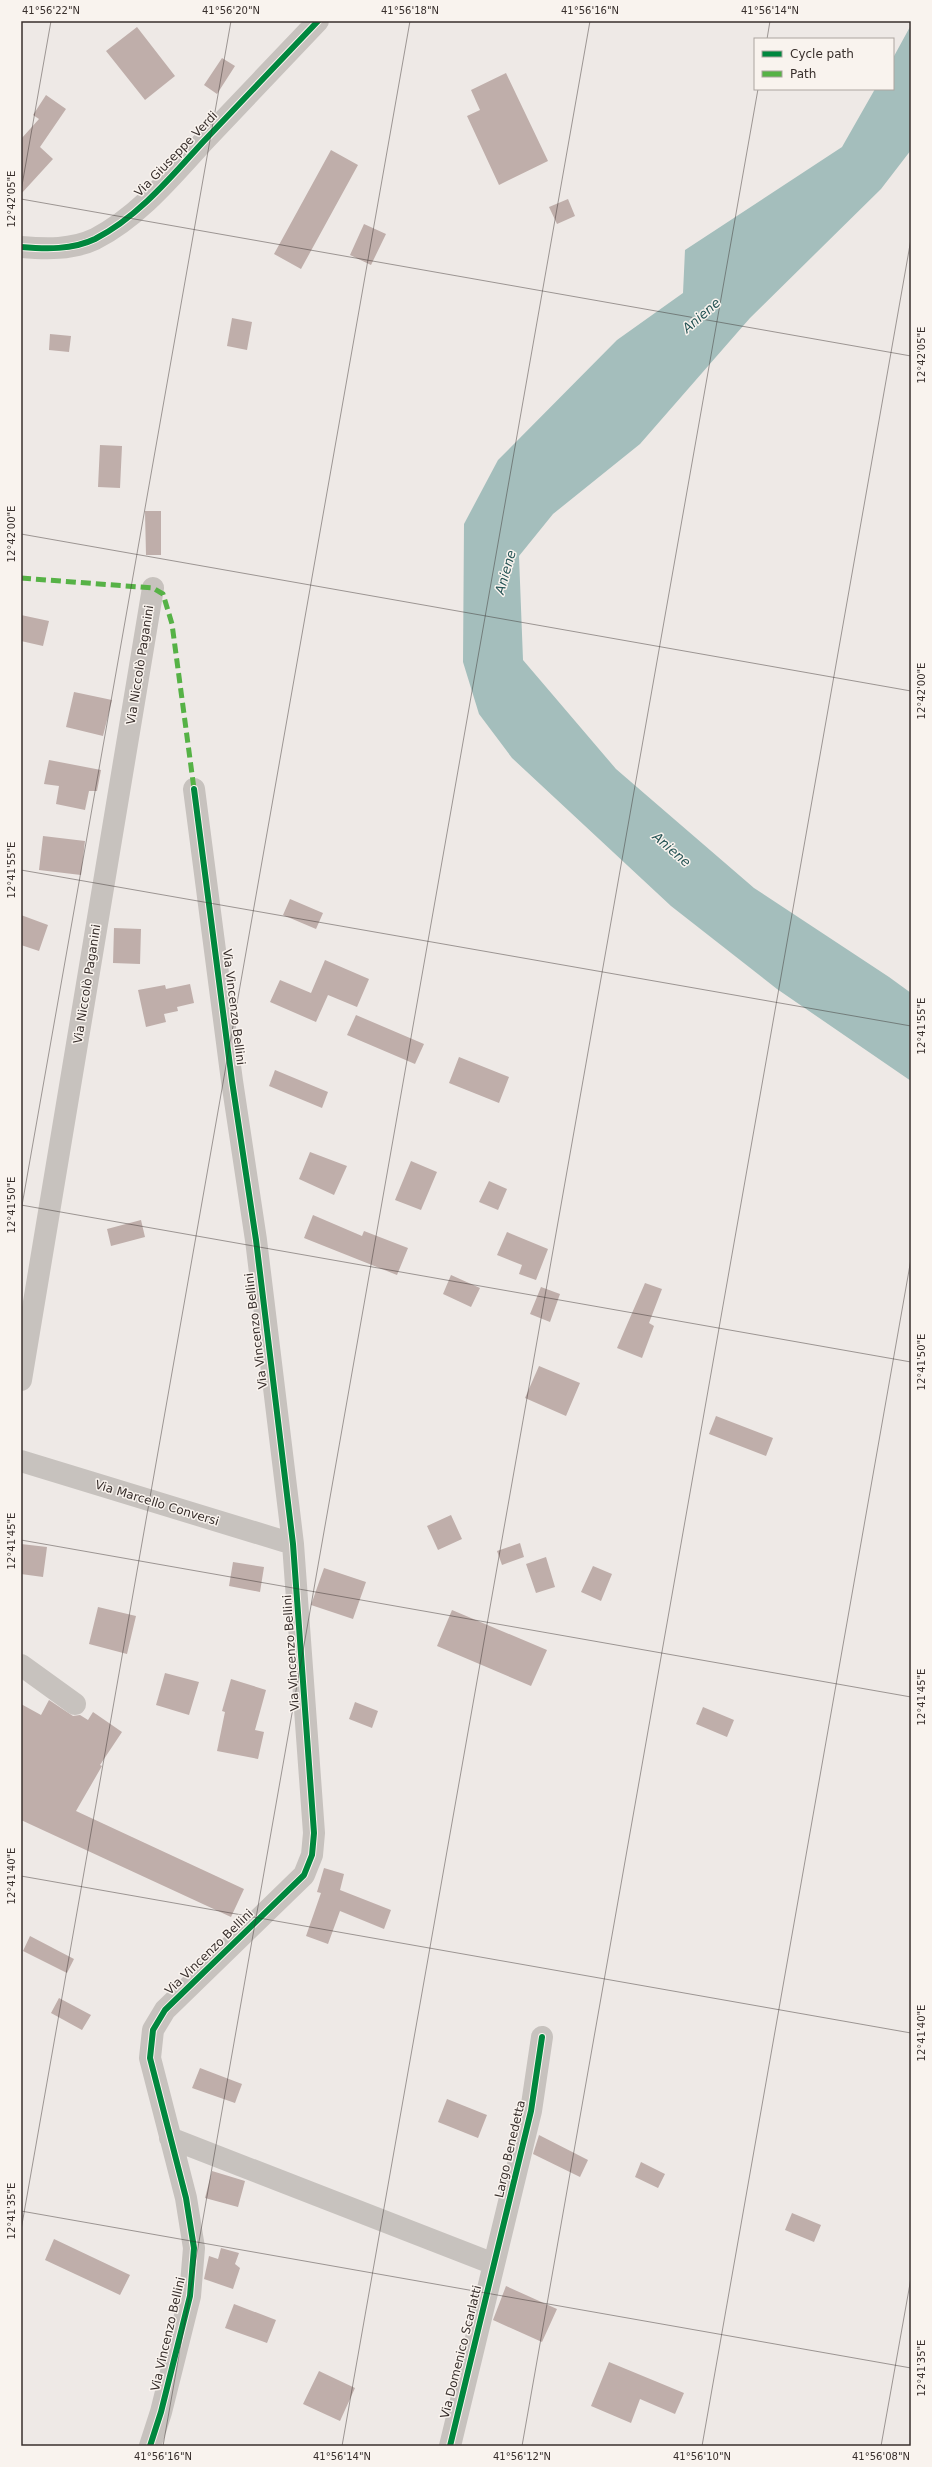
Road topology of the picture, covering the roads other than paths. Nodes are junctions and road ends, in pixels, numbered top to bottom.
1 (318, 21) edge
2 (21, 248) edge
3 (153, 588) dead end
4 (194, 789) dead end
5 (21, 1380) edge
6 (21, 1461) edge
7 (293, 1544) junction
8 (21, 1665) edge
9 (75, 1704) dead end
10 (542, 2037) dead end
11 (170, 2138) junction
12 (494, 2264) junction
13 (150, 2446) edge
14 (450, 2446) edge

1 - 2 street, Via Giuseppe Verdi
3 - 5 street, Via Niccolò Paganini
4 - 7 street, Via Vincenzo Bellini
6 - 7 street, Via Marcello Conversi
7 - 11 street, Via Vincenzo Bellini
8 - 9 street
10 - 12 street, Largo Benedetta
11 - 12 street
11 - 13 street, Via Vincenzo Bellini
12 - 14 street, Via Domenico Scarlatti

